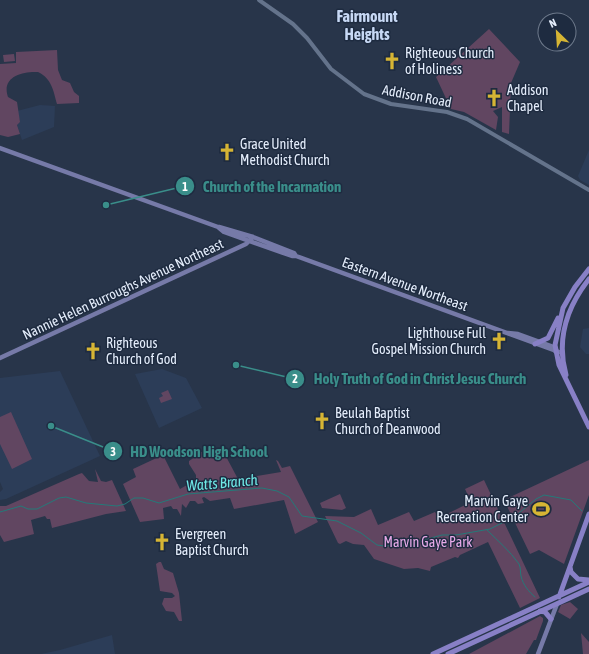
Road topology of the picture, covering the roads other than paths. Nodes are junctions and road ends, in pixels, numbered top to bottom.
1 (259, 0) edge
2 (0, 148) edge
3 (589, 190) edge
4 (252, 239) junction
5 (589, 269) edge
6 (589, 279) edge
7 (563, 308) junction
8 (537, 343) junction
9 (555, 351) junction
10 (562, 354) junction
11 (0, 358) edge
12 (570, 386) junction
13 (589, 427) edge
14 (589, 514) edge
15 (570, 567) junction
16 (589, 581) edge
17 (589, 589) edge
18 (559, 596) junction
19 (557, 604) junction
20 (540, 611) junction
21 (551, 619) junction
22 (433, 654) edge
23 (448, 654) edge
24 (539, 654) edge

1 - 3 street, Addison Road
2 - 4 main road, Eastern Avenue Northeast
4 - 8 main road, Eastern Avenue Northeast
4 - 11 main road, Nannie Helen Burroughs Avenue Northeast
5 - 7 main road
6 - 10 main road
7 - 8 main road
7 - 9 main road
8 - 9 main road, Eastern Avenue Northeast
9 - 10 main road, Eastern Avenue Northeast
9 - 12 main road
10 - 12 main road
12 - 13 main road
14 - 15 main road
15 - 16 main road
15 - 18 main road
16 - 18 main road
17 - 19 main road
18 - 19 main road
18 - 22 main road
19 - 20 main road
19 - 21 main road
20 - 21 main road
20 - 23 main road
21 - 24 main road

